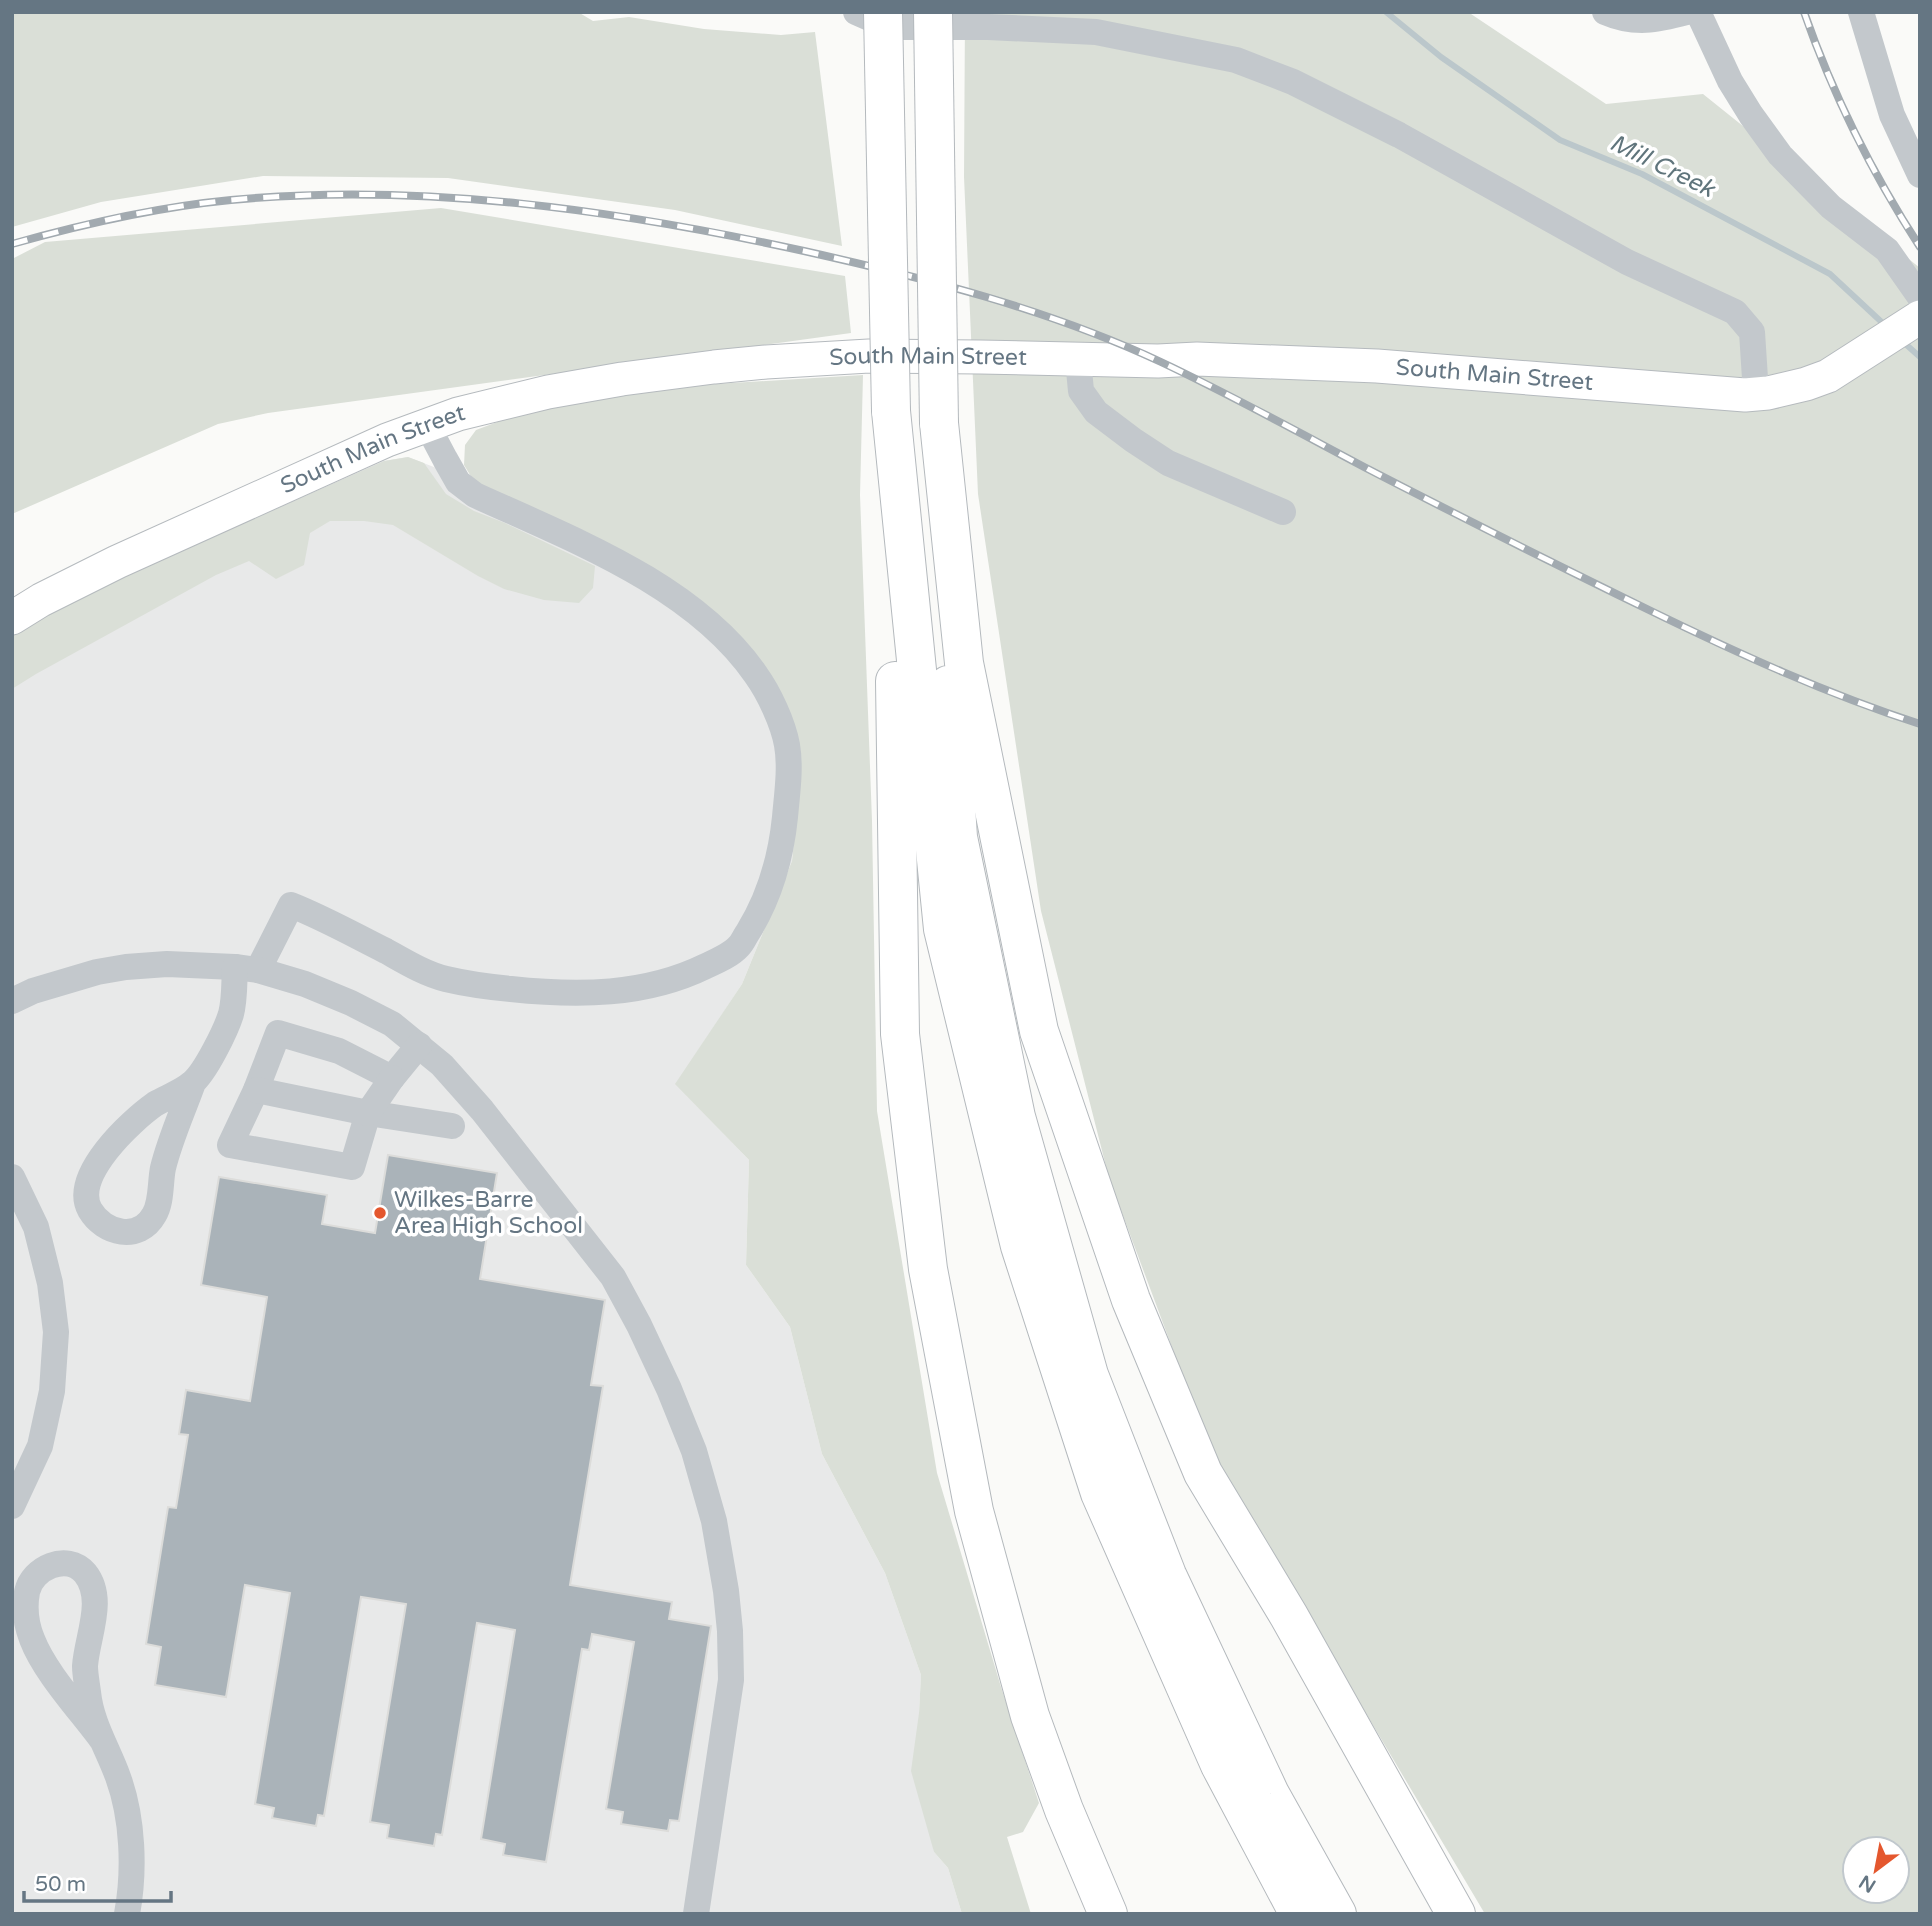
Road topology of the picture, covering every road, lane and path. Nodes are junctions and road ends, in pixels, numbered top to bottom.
1 (856, 12) edge
2 (883, 12) edge
3 (933, 12) edge
4 (940, 12) edge
5 (1605, 12) edge
6 (1687, 12) edge
7 (1698, 12) edge
8 (1861, 12) edge
9 (936, 100) junction
10 (1920, 175) edge
11 (1918, 312) edge
12 (1078, 359) junction
13 (1756, 394) junction
14 (891, 419) junction
15 (939, 423) junction
16 (427, 425) junction
17 (1283, 512) dead end
18 (12, 618) edge
19 (247, 968) junction
20 (12, 1001) edge
21 (419, 1045) junction
22 (392, 1078) junction
23 (193, 1083) junction
24 (256, 1090) junction
25 (368, 1113) junction
26 (452, 1126) dead end
27 (12, 1177) edge
28 (12, 1506) edge
29 (102, 1740) junction
30 (127, 1914) edge
31 (696, 1914) edge
32 (1108, 1914) edge
33 (1299, 1914) edge
34 (1337, 1914) edge
35 (1456, 1914) edge

1 - 13 street
2 - 14 highway, bridge
3 - 9 highway, bridge
4 - 9 highway, bridge
5 - 6 street
7 - 11 street
8 - 10 street
9 - 15 highway, bridge
11 - 13 main road, South Main Street
12 - 13 main road, South Main Street
12 - 16 main road, South Main Street
12 - 17 street
14 - 32 highway
14 - 33 highway
15 - 34 highway
15 - 35 highway
16 - 18 main road, South Main Street
16 - 19 street
19 - 20 street
19 - 21 street
19 - 23 street
21 - 22 street
21 - 31 street
22 - 24 street
22 - 25 street
23 - 23 street
24 - 25 street
24 - 25 street
25 - 26 street
27 - 28 street
29 - 29 street
29 - 30 street

